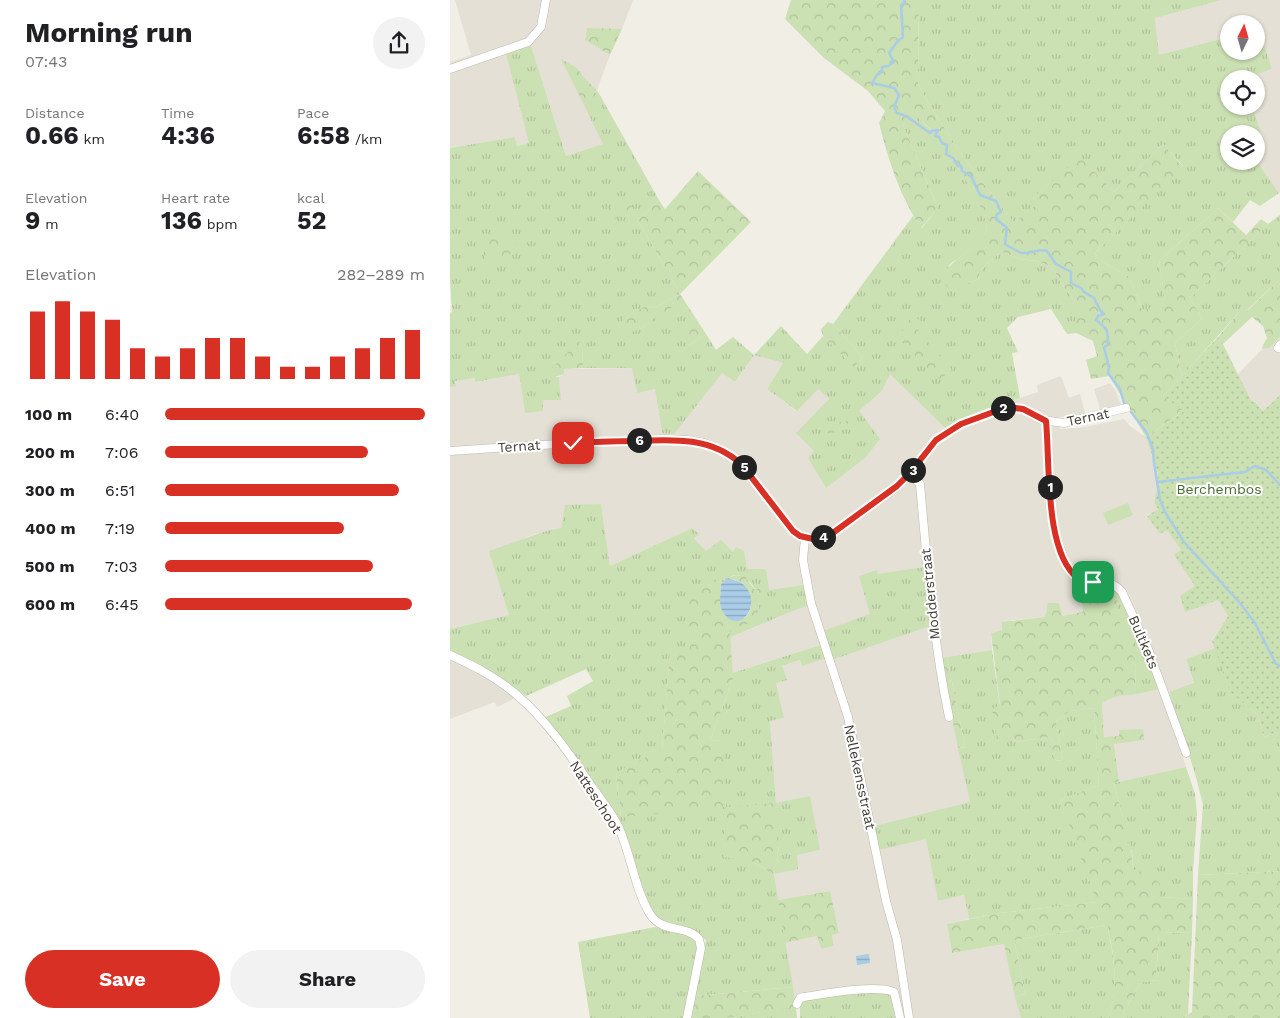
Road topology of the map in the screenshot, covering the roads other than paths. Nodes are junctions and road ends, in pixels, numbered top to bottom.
1 (546, 0) edge
2 (450, 69) edge
3 (1126, 408) dead end
4 (1046, 421) junction
5 (450, 451) edge
6 (910, 473) junction
7 (806, 538) junction
8 (450, 655) edge
9 (949, 717) dead end
10 (1186, 752) dead end
11 (797, 1004) dead end
12 (687, 1018) edge
13 (900, 1018) edge
14 (909, 1018) edge

1 - 2 street
3 - 4 street, Ternat
4 - 6 street, Ternat
4 - 10 street, Bultkets
5 - 7 street, Ternat
6 - 7 street, Ternat
6 - 9 street, Modderstraat
7 - 14 street, Nellekensstraat
8 - 12 street, Natteschoot
11 - 13 street

